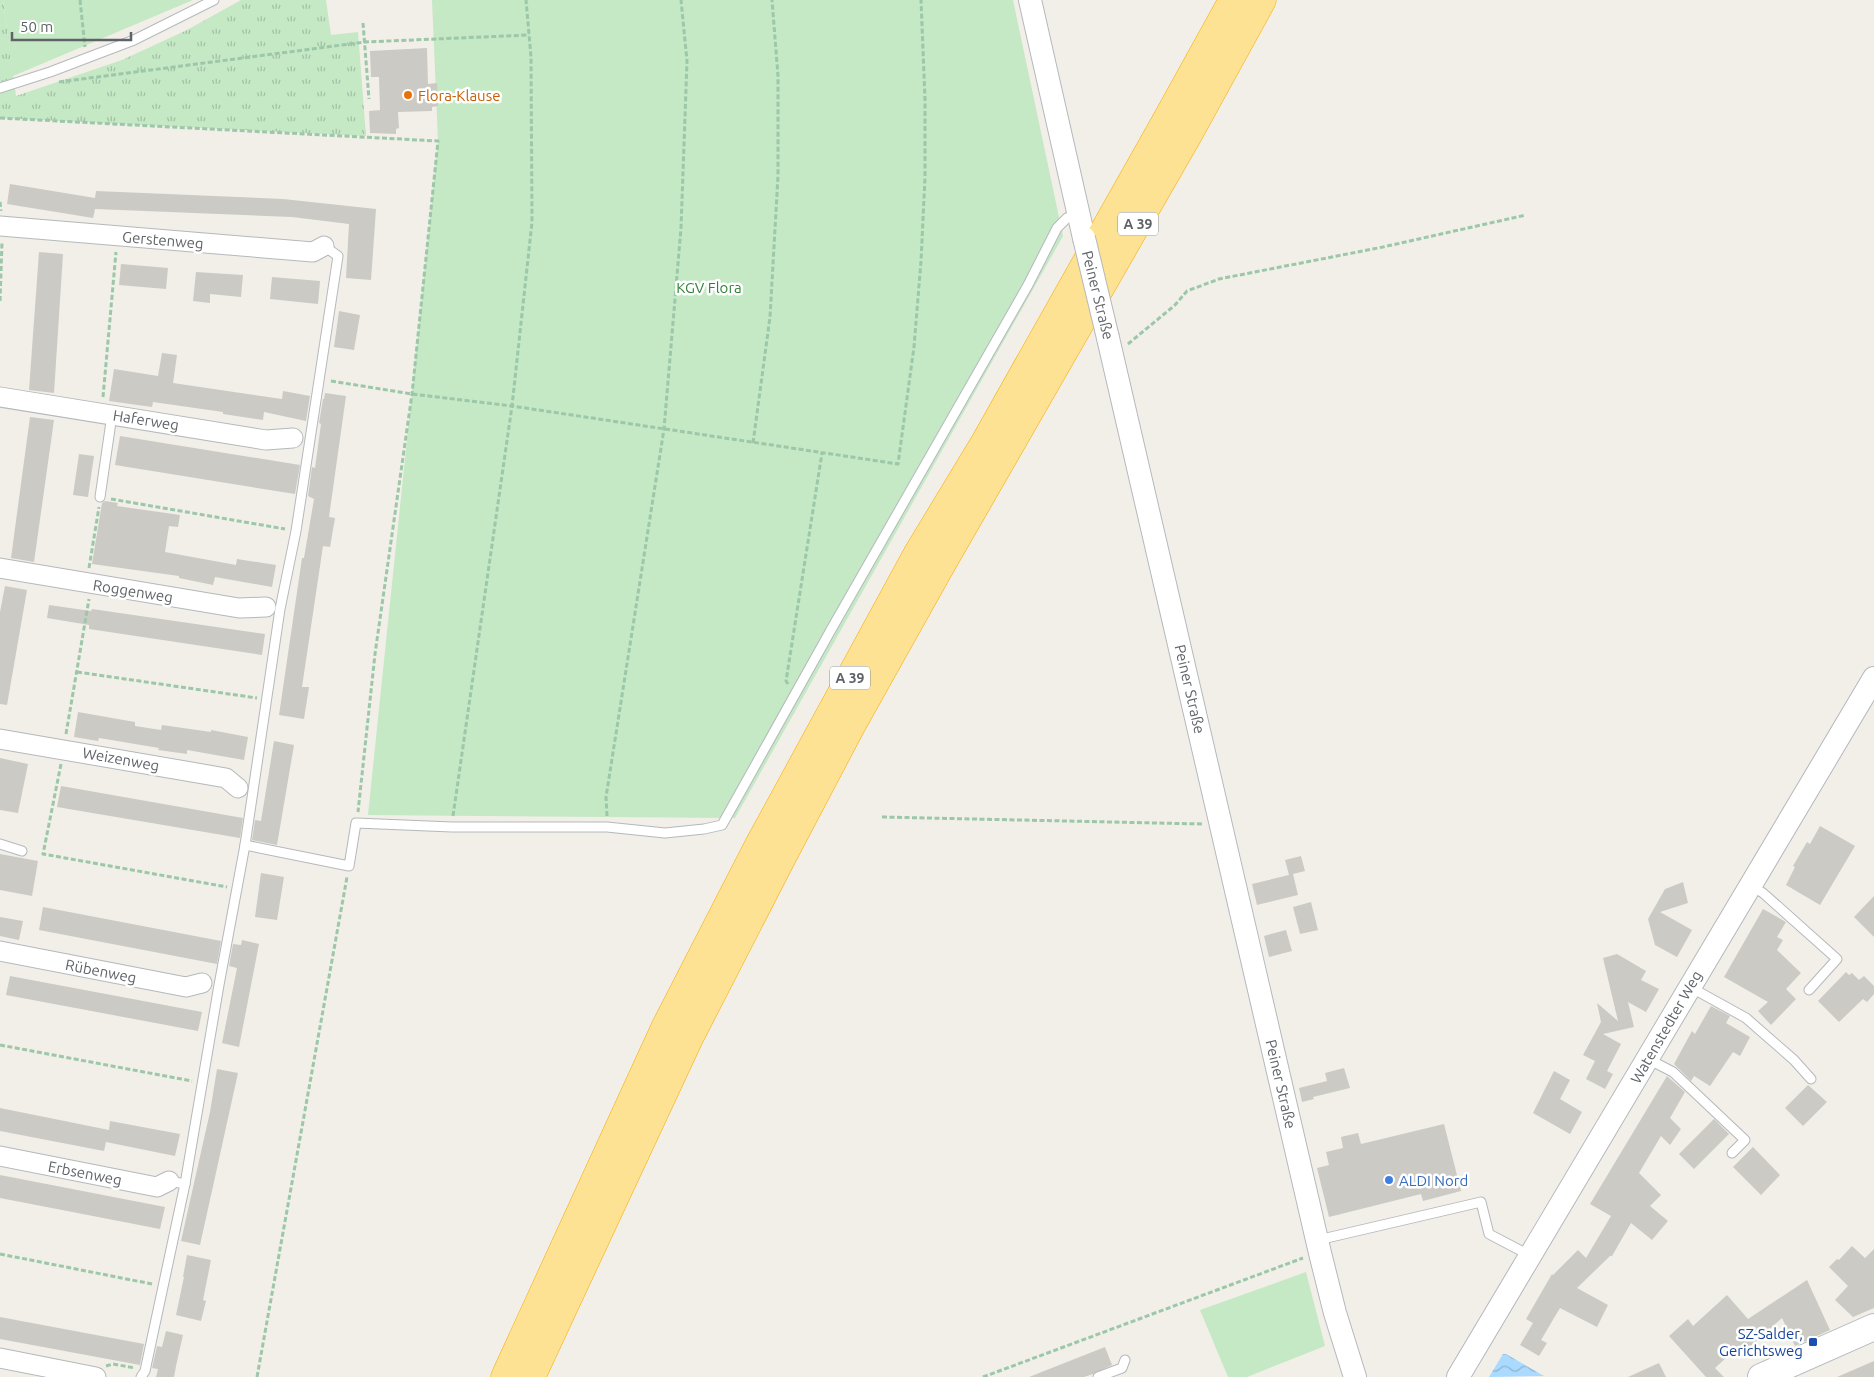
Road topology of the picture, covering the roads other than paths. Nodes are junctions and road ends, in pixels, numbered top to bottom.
1 (214, 0) edge
2 (1030, 0) edge
3 (1233, 0) edge
4 (1262, 0) edge
5 (0, 88) edge
6 (1079, 214) junction
7 (2, 226) edge
8 (324, 246) joint
9 (0, 397) edge
10 (107, 414) junction
11 (301, 440) junction
12 (100, 497) road end
13 (0, 568) edge
14 (273, 608) junction
15 (1874, 678) edge
16 (0, 739) edge
17 (246, 788) junction
18 (0, 844) edge
19 (245, 845) junction
20 (22, 850) dead end
21 (1750, 884) junction
22 (0, 950) edge
23 (211, 984) junction
24 (1690, 987) junction
25 (1809, 990) dead end
26 (1648, 1058) junction
27 (1812, 1079) dead end
28 (1732, 1152) dead end
29 (0, 1156) edge
30 (177, 1182) junction
31 (1319, 1247) junction
32 (1531, 1256) junction
33 (1874, 1327) edge
34 (0, 1358) edge
35 (1126, 1360) dead end
36 (96, 1377) edge
37 (141, 1377) edge
38 (505, 1377) edge
39 (531, 1377) edge
40 (1098, 1377) edge
41 (1356, 1377) edge
42 (1458, 1377) edge
43 (1761, 1377) edge

1 - 5 lane
2 - 6 street, Peiner Straße
3 - 38 highway, A 39
4 - 39 highway, A 39
6 - 19 lane
6 - 31 street, Peiner Straße, bridge
7 - 8 street, Gerstenweg
8 - 11 lane
9 - 10 street, Haferweg
10 - 11 street, Haferweg
10 - 12 lane
11 - 14 lane
13 - 14 street, Roggenweg
14 - 17 lane
15 - 21 street, Watenstedter Weg
16 - 17 street, Weizenweg
17 - 19 lane
18 - 20 lane
19 - 23 lane
21 - 24 street, Watenstedter Weg
21 - 25 lane
22 - 23 street, Rübenweg
23 - 30 lane
24 - 26 street, Watenstedter Weg
24 - 27 lane
26 - 28 lane
26 - 32 street, Watenstedter Weg
29 - 30 street, Erbsenweg
30 - 37 lane
31 - 32 lane
31 - 41 street, Peiner Straße
32 - 42 street, Watenstedter Weg
33 - 43 main road
34 - 36 street
35 - 40 lane

